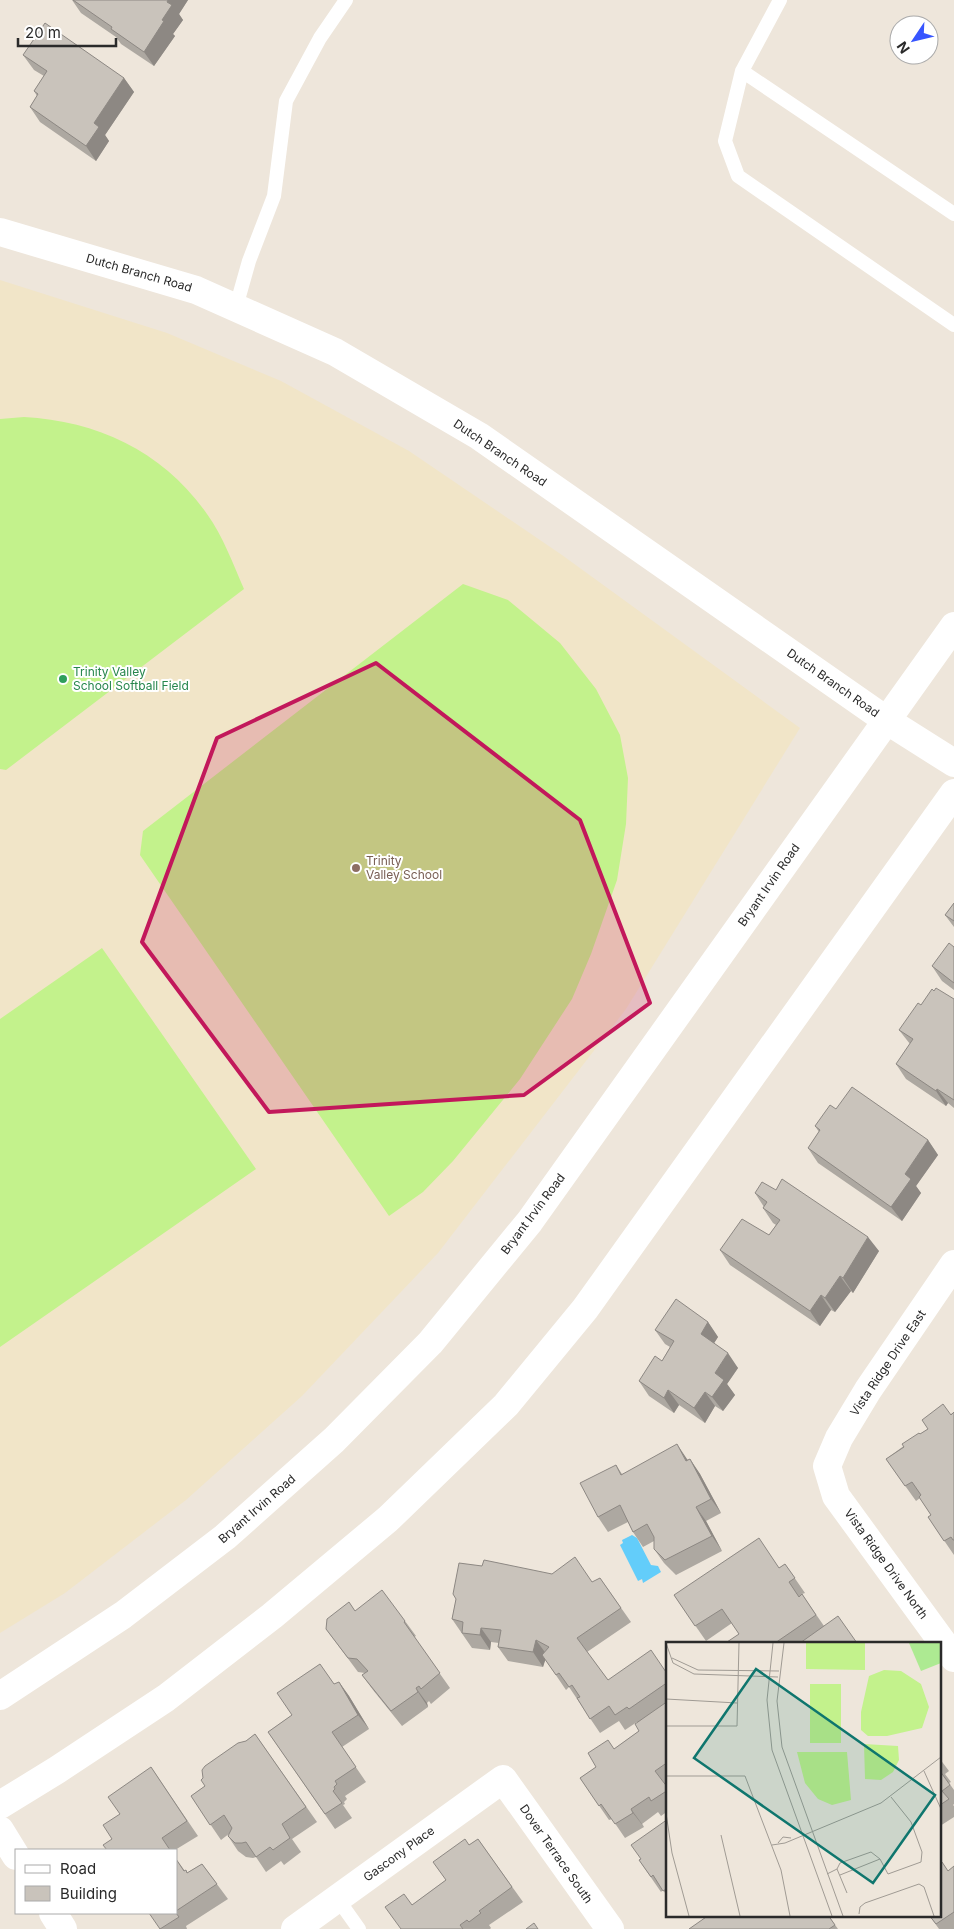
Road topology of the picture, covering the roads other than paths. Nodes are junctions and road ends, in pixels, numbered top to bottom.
1 (346, 0) edge
2 (780, 0) edge
3 (742, 71) junction
4 (954, 214) edge
5 (0, 232) edge
6 (236, 307) junction
7 (954, 325) edge
8 (954, 626) edge
9 (886, 720) junction
10 (954, 763) edge
11 (954, 793) edge
12 (954, 1264) edge
13 (827, 1466) joint
14 (954, 1658) edge
15 (0, 1696) edge
16 (503, 1779) joint
17 (0, 1805) edge
18 (0, 1830) edge
19 (15, 1854) edge
20 (337, 1898) junction
21 (53, 1914) edge
22 (63, 1929) edge
23 (295, 1929) edge
24 (359, 1929) edge
25 (610, 1929) edge

1 - 6 lane
2 - 3 lane
3 - 4 lane
3 - 7 lane
5 - 6 main road, Dutch Branch Road
6 - 9 main road, Dutch Branch Road
8 - 9 main road, Bryant Irvin Road
9 - 10 main road, Dutch Branch Road
9 - 15 main road, Bryant Irvin Road
11 - 17 main road
12 - 13 main road, Vista Ridge Drive East
13 - 14 main road, Vista Ridge Drive North
16 - 20 main road, Gascony Place
16 - 25 main road, Dover Terrace South
18 - 19 main road
20 - 23 main road, Gascony Place
20 - 24 lane
21 - 22 main road

